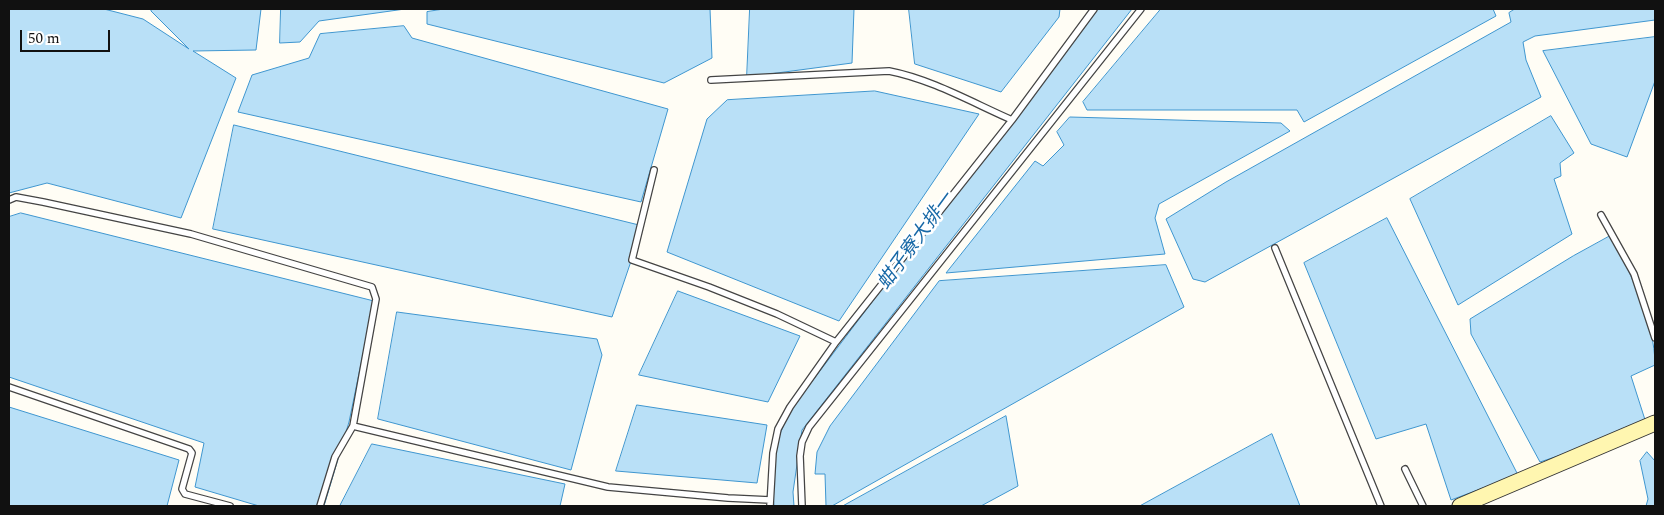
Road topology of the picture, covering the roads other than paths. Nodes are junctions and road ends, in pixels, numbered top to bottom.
1 (1094, 9) edge
2 (1141, 9) edge
3 (711, 80) dead end
4 (1012, 120) junction
5 (654, 170) dead end
6 (9, 200) edge
7 (1601, 214) dead end
8 (1274, 248) dead end
9 (1655, 338) edge
10 (836, 342) junction
11 (9, 388) edge
12 (1655, 423) edge
13 (353, 426) junction
14 (1404, 469) dead end
15 (770, 503) edge
16 (230, 506) edge
17 (320, 506) edge
18 (802, 506) edge
19 (1381, 506) edge
20 (1423, 506) edge
21 (1460, 506) edge

1 - 4 lane
2 - 18 lane
3 - 4 lane
4 - 10 lane
5 - 10 lane
6 - 13 lane
7 - 9 lane
8 - 19 lane
10 - 15 lane
11 - 16 lane
12 - 21 street
13 - 15 lane
13 - 17 lane
14 - 20 lane

